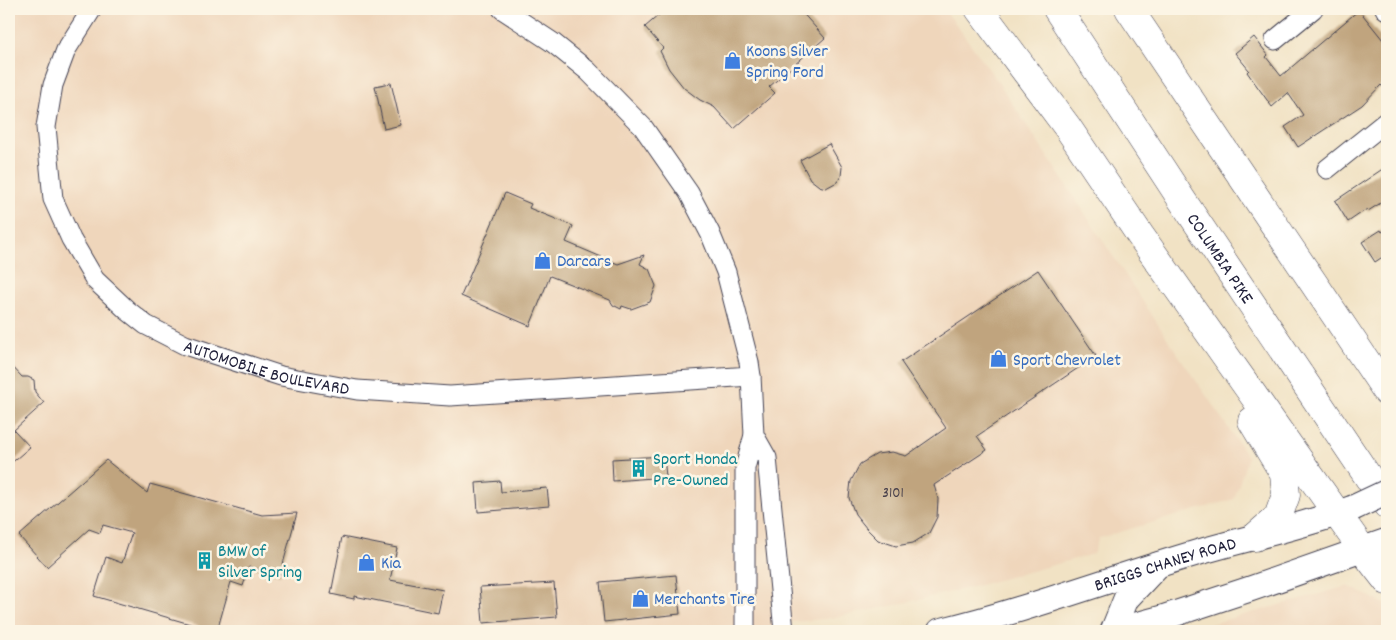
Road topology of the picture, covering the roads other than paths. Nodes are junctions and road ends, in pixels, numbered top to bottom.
1 (92, 9) edge
2 (502, 9) edge
3 (979, 9) edge
4 (1047, 9) edge
5 (1057, 9) edge
6 (1131, 9) edge
7 (1312, 9) edge
8 (1276, 40) dead end
9 (1082, 44) junction
10 (1387, 121) edge
11 (1327, 169) dead end
12 (1140, 235) junction
13 (751, 376) junction
14 (1387, 392) edge
15 (754, 434) junction
16 (1387, 492) edge
17 (1387, 505) edge
18 (1346, 511) junction
19 (1255, 537) junction
20 (1376, 545) edge
21 (1159, 564) junction
22 (1387, 581) edge
23 (746, 631) edge
24 (784, 631) edge
25 (940, 631) edge
26 (1114, 631) edge

1 - 13 street, AUTOMOBILE BOULEVARD
2 - 13 street
3 - 12 highway
4 - 9 highway
5 - 9 highway, COLUMBIA PIKE
6 - 14 highway
7 - 8 street
9 - 17 highway, COLUMBIA PIKE
10 - 11 street
12 - 18 highway
12 - 19 highway
13 - 15 street
15 - 23 street
15 - 24 street
16 - 18 main road, BRIGGS CHANEY ROAD, bridge
18 - 19 main road, BRIGGS CHANEY ROAD
18 - 20 highway
19 - 21 main road, BRIGGS CHANEY ROAD
20 - 22 highway
20 - 26 main road
21 - 25 main road, BRIGGS CHANEY ROAD
21 - 26 main road

